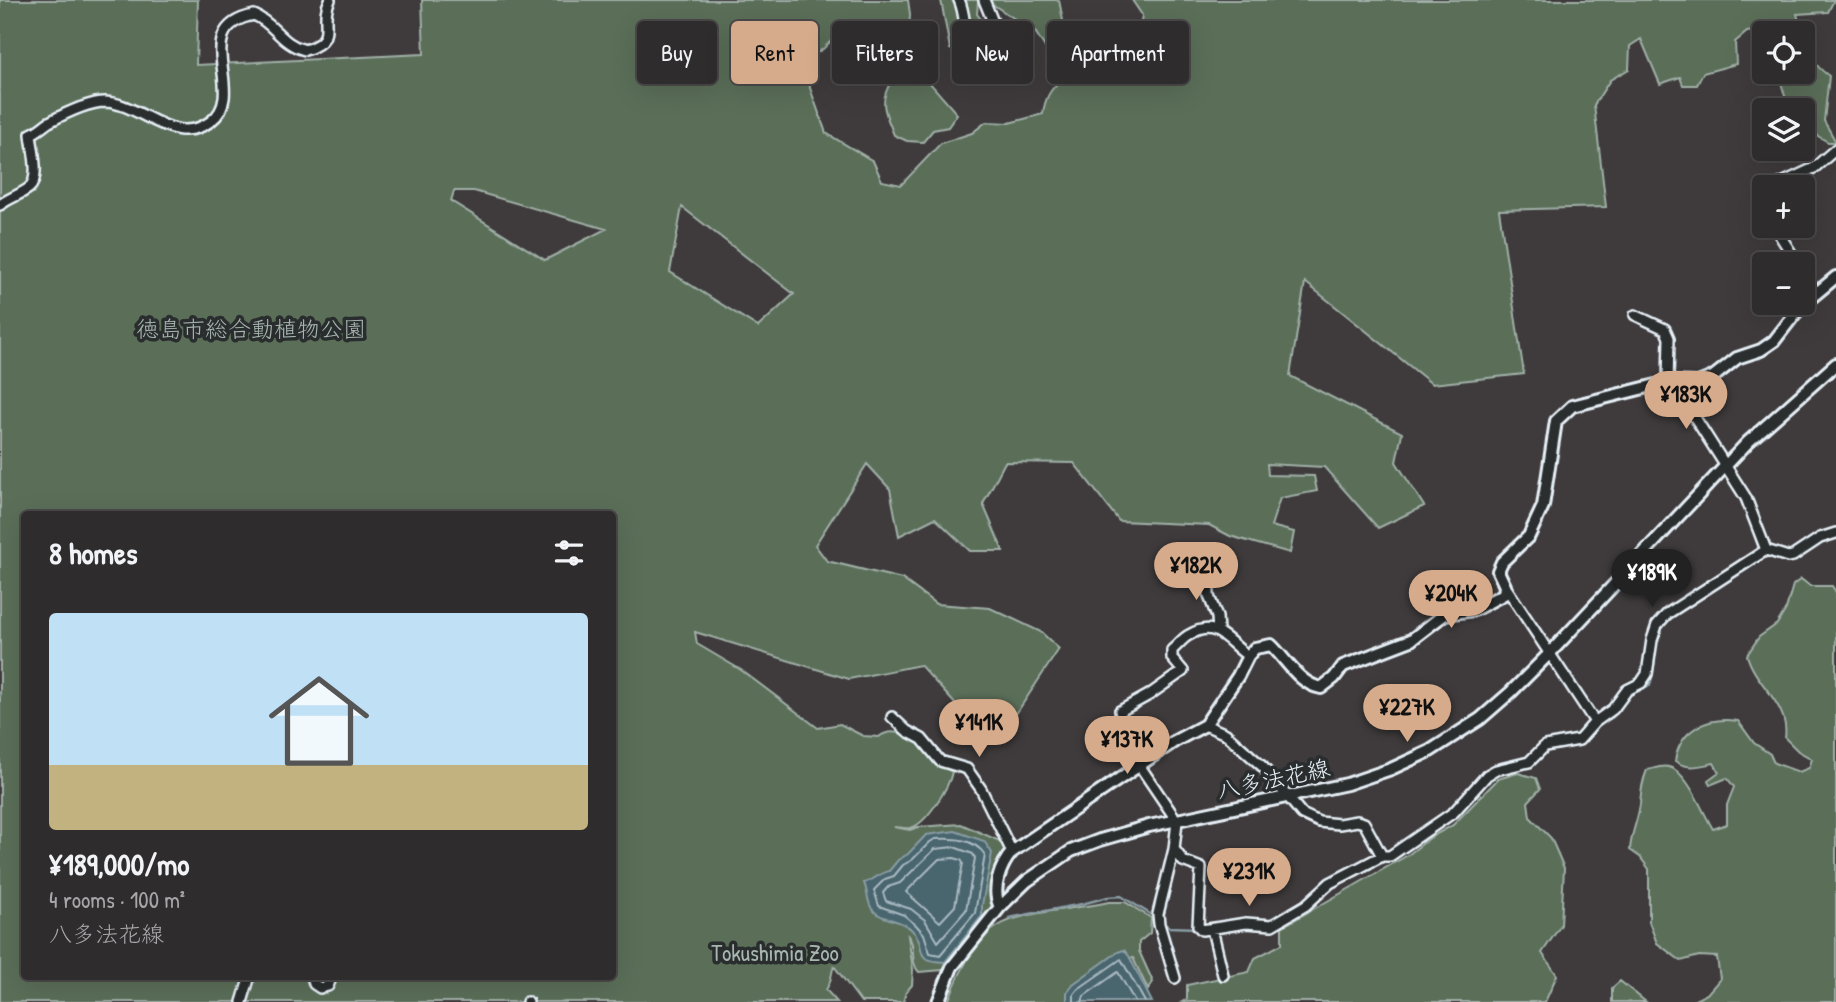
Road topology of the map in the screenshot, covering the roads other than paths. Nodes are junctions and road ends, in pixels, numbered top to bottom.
1 (330, 0) edge
2 (959, 0) edge
3 (984, 0) edge
4 (1836, 149) edge
5 (1799, 175) edge
6 (0, 205) edge
7 (1836, 277) edge
8 (1816, 292) joint
9 (1635, 315) dead end
10 (1836, 364) edge
11 (1668, 383) junction
12 (1690, 384) junction
13 (1727, 465) junction
14 (1836, 533) edge
15 (1766, 550) junction
16 (1208, 569) dead end
17 (1505, 586) junction
18 (1218, 631) junction
19 (1550, 653) junction
20 (1248, 656) junction
21 (892, 718) dead end
22 (1595, 722) junction
23 (1205, 725) junction
24 (1139, 767) junction
25 (1288, 798) junction
26 (1177, 821) junction
27 (1174, 849) junction
28 (1012, 852) junction
29 (1382, 856) junction
30 (1000, 907) junction
31 (1212, 929) junction
32 (1223, 975) dead end
33 (1175, 978) dead end
34 (249, 980) edge
35 (313, 980) edge
36 (330, 980) edge
37 (242, 1002) edge
38 (938, 1002) edge

1 - 6 street
2 - 3 street
4 - 5 street
7 - 8 main road
8 - 12 main road
9 - 11 street
10 - 13 main road, 八多法花線
11 - 12 main road
11 - 17 main road
12 - 13 street
13 - 15 street
13 - 19 main road, 八多法花線
14 - 15 street
15 - 22 street
16 - 18 street
17 - 19 street
17 - 20 main road
18 - 20 street
18 - 24 street
19 - 22 street
19 - 25 main road, 八多法花線
20 - 23 main road
21 - 28 street
22 - 29 street
23 - 24 main road
23 - 25 street
24 - 26 street
24 - 28 main road
25 - 26 main road, 八多法花線
25 - 29 street
26 - 27 street
26 - 30 main road, 八多法花線
27 - 31 street
27 - 33 street
28 - 30 main road
29 - 31 street
30 - 38 main road, 八多法花線
31 - 32 street
34 - 37 street
35 - 36 street

